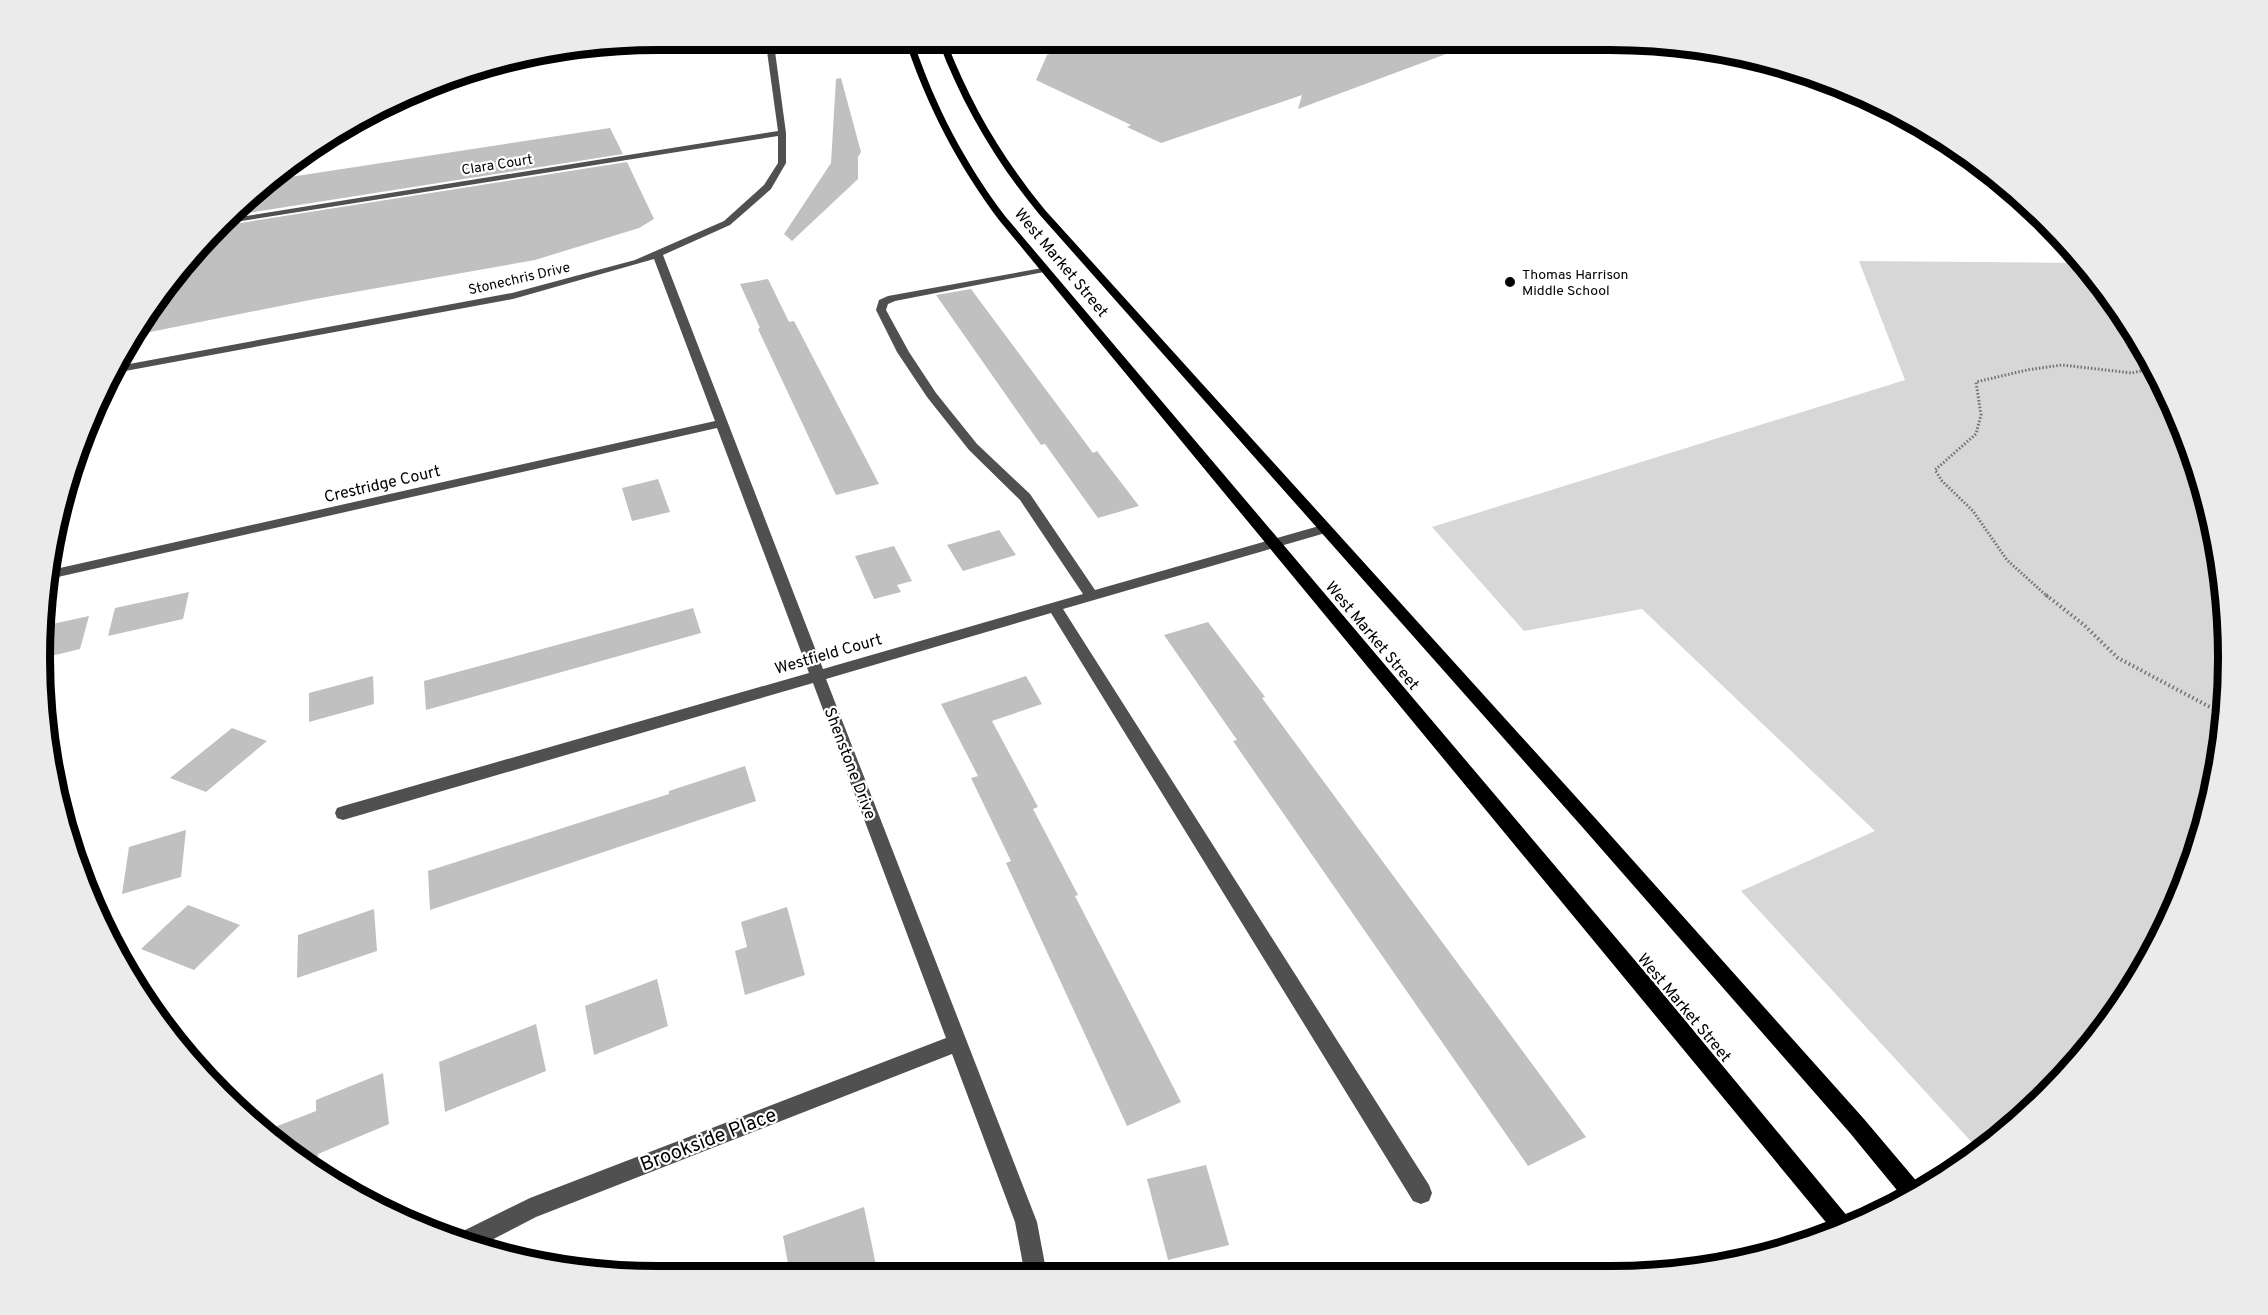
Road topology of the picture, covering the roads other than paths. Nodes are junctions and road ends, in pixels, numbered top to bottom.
1 (771, 50) edge
2 (912, 50) edge
3 (946, 50) edge
4 (782, 133) junction
5 (236, 220) edge
6 (657, 254) junction
7 (1044, 269) junction
8 (123, 369) edge
9 (722, 423) junction
10 (1324, 529) junction
11 (1273, 544) junction
12 (56, 574) edge
13 (1092, 596) junction
14 (1053, 606) junction
15 (817, 675) junction
16 (343, 813) dead end
17 (957, 1043) junction
18 (1908, 1187) edge
19 (1421, 1193) dead end
20 (1839, 1221) edge
21 (475, 1237) edge
22 (1034, 1266) edge

1 - 4 street, Stonechris Drive
2 - 7 main road, West Market Street
3 - 10 main road, West Market Street
4 - 5 street, Clara Court
4 - 6 street, Stonechris Drive
6 - 8 street, Stonechris Drive
6 - 9 street, Shenstone Drive
7 - 11 main road, West Market Street
7 - 13 street
9 - 12 street, Crestridge Court
9 - 15 street, Shenstone Drive
10 - 11 street, Westfield Court
10 - 18 main road, West Market Street
11 - 13 street, Westfield Court
11 - 20 main road, West Market Street
13 - 14 street, Westfield Court
14 - 15 street, Westfield Court
14 - 19 street
15 - 16 street, Westfield Court
15 - 17 street, Shenstone Drive
17 - 21 street, Brookside Place
17 - 22 street, Shenstone Drive

